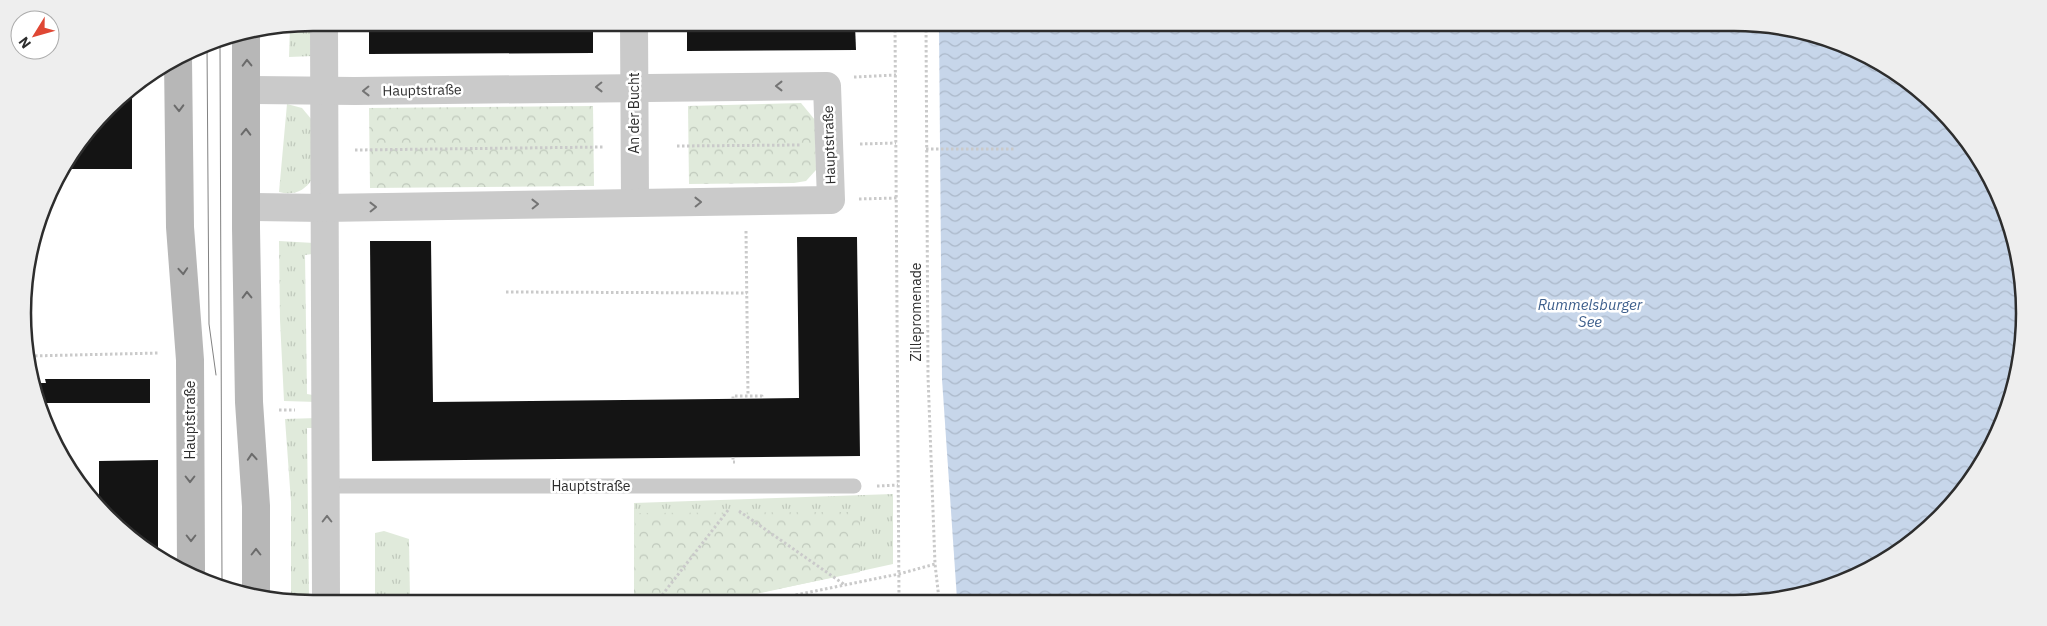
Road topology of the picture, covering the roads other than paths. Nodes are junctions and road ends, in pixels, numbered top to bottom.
1 (324, 31) edge
2 (634, 31) edge
3 (246, 40) edge
4 (178, 66) edge
5 (634, 87) junction
6 (247, 90) junction
7 (324, 91) junction
8 (635, 202) junction
9 (246, 207) junction
10 (324, 208) junction
11 (327, 486) junction
12 (854, 486) dead end
13 (191, 567) edge
14 (256, 589) edge
15 (326, 595) edge

1 - 7 street
2 - 5 street, An der Bucht
6 -> 3 main road
4 -> 13 main road, Hauptstraße
5 -> 7 street, Hauptstraße
5 - 8 street, An der Bucht
8 -> 5 street, Hauptstraße
6 - 7 street, Hauptstraße
9 -> 6 main road
7 - 10 street
10 -> 8 street, Hauptstraße
9 - 10 street, Hauptstraße
14 -> 9 main road
10 - 11 street
11 - 12 lane, Hauptstraße
15 -> 11 street

